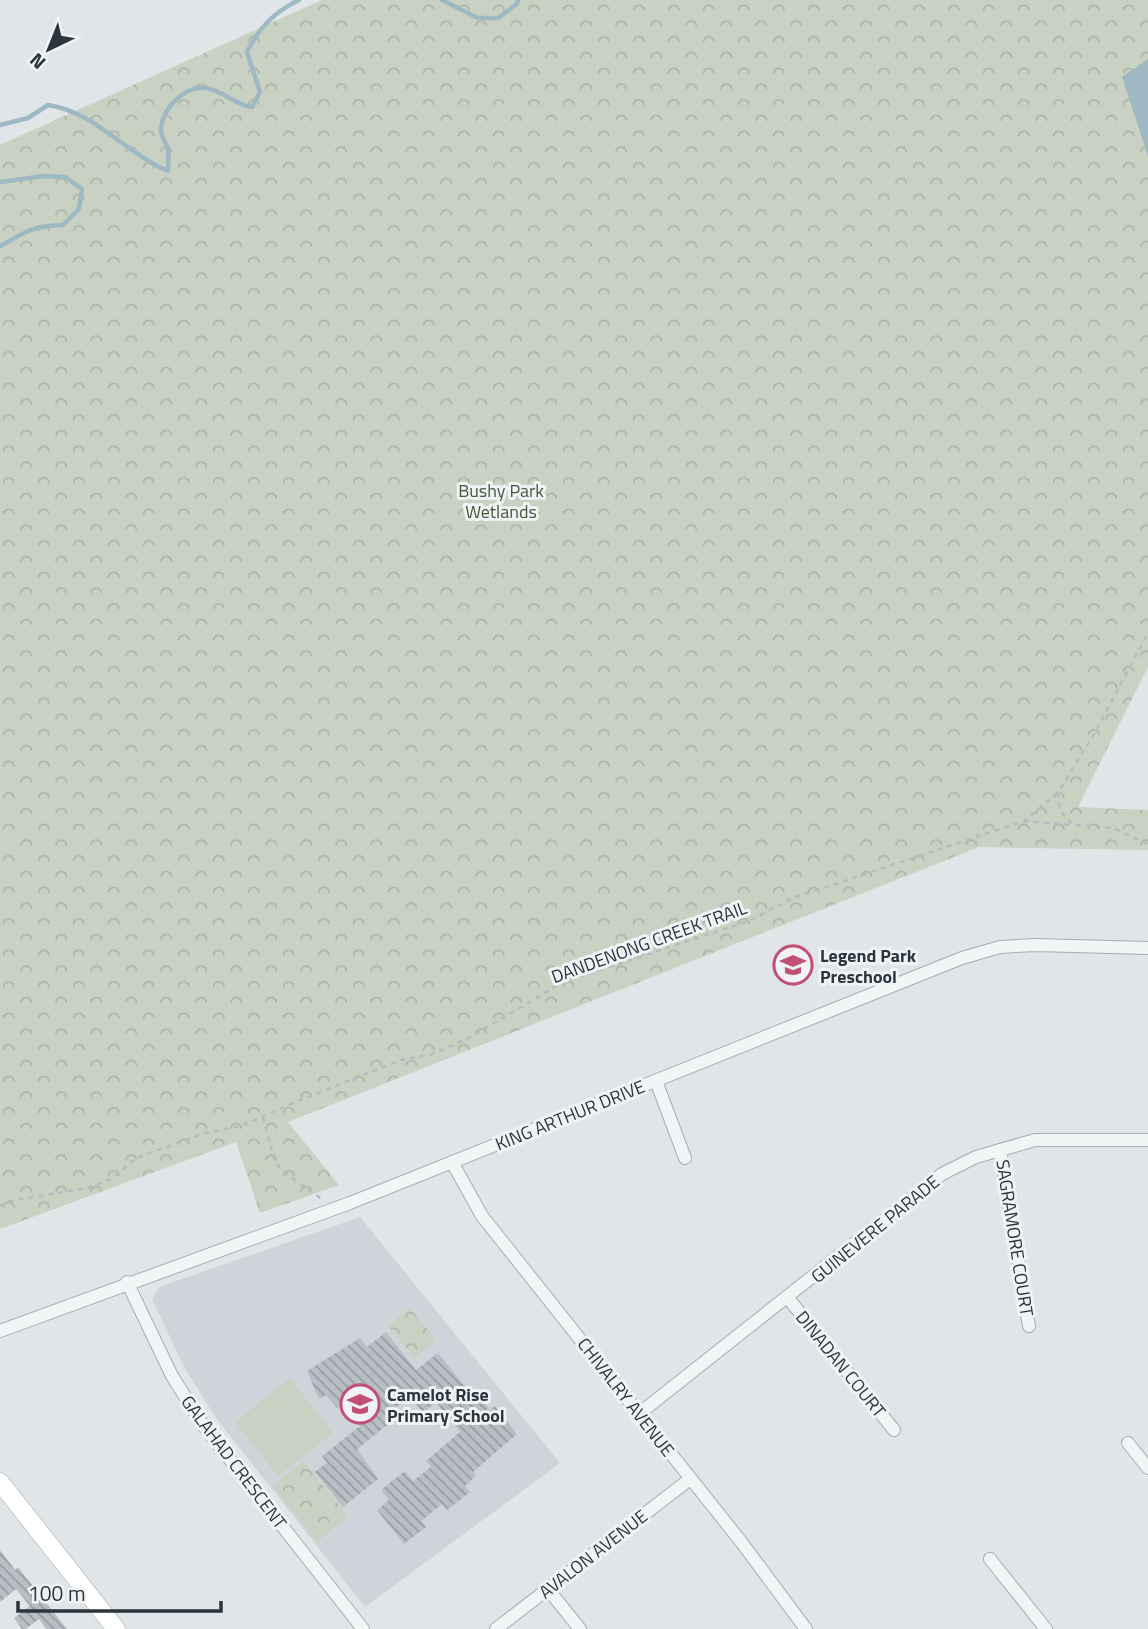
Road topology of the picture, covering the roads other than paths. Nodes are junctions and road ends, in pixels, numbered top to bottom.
1 (1148, 948) edge
2 (656, 1081) junction
3 (1148, 1139) edge
4 (1000, 1150) junction
5 (685, 1158) dead end
6 (452, 1162) junction
7 (127, 1282) junction
8 (788, 1298) junction
9 (1029, 1326) dead end
10 (0, 1331) edge
11 (640, 1413) junction
12 (894, 1430) dead end
13 (1128, 1443) dead end
14 (1148, 1468) edge
15 (690, 1479) junction
16 (3, 1494) edge
17 (990, 1559) dead end
18 (547, 1588) junction
19 (117, 1629) edge
20 (363, 1629) edge
21 (496, 1629) edge
22 (580, 1629) edge
23 (806, 1629) edge
24 (1046, 1629) edge

1 - 2 street, KING ARTHUR DRIVE
2 - 5 street
2 - 6 street, KING ARTHUR DRIVE
3 - 4 street, GUINEVERE PARADE
4 - 8 street, GUINEVERE PARADE
4 - 9 street, SAGRAMORE COURT
6 - 7 street, KING ARTHUR DRIVE
6 - 11 street, CHIVALRY AVENUE
7 - 10 street, KING ARTHUR DRIVE
7 - 20 street, GALAHAD CRESCENT
8 - 11 street, GUINEVERE PARADE
8 - 12 street, DINADAN COURT
11 - 15 street, CHIVALRY AVENUE
13 - 14 street
15 - 18 street, AVALON AVENUE
15 - 23 street, CHIVALRY AVENUE
16 - 19 main road
17 - 24 street
18 - 21 street, AVALON AVENUE
18 - 22 street

